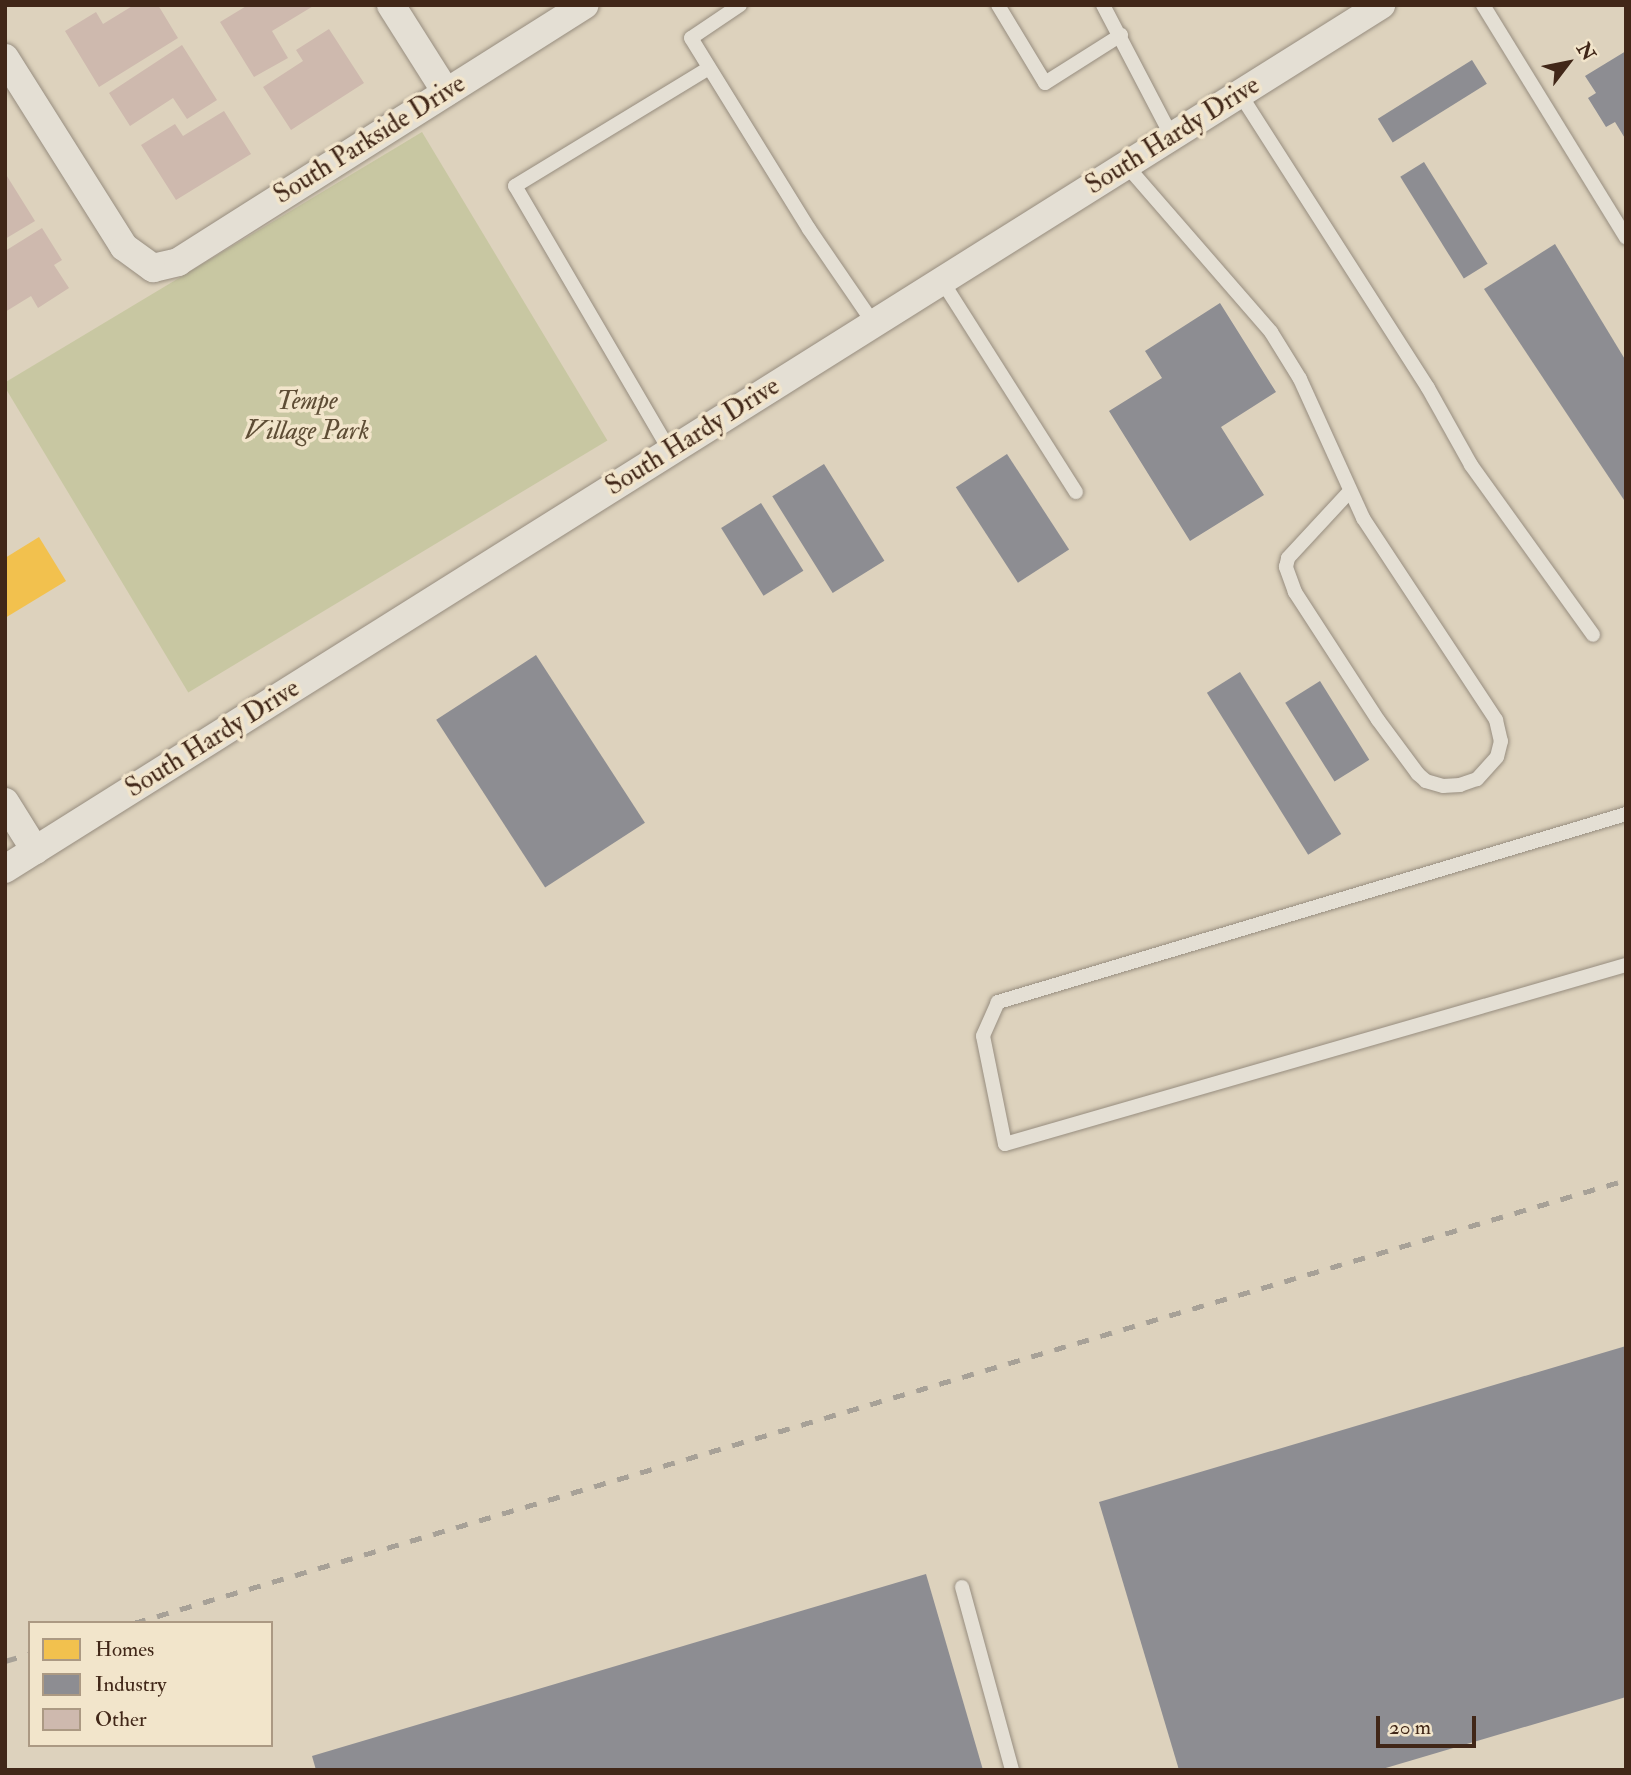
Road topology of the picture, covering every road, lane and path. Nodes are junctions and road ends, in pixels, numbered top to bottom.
1 (391, 5) edge
2 (585, 5) edge
3 (740, 5) edge
4 (998, 5) edge
5 (1103, 5) edge
6 (1381, 5) edge
7 (1483, 5) edge
8 (1121, 35) junction
9 (5, 58) edge
10 (709, 68) junction
11 (446, 92) junction
12 (1240, 94) junction
13 (1172, 137) junction
14 (1126, 165) junction
15 (1626, 237) edge
16 (942, 281) junction
17 (874, 324) junction
18 (670, 451) junction
19 (1350, 491) junction
20 (1076, 492) dead end
21 (1593, 635) dead end
22 (5, 802) edge
23 (1626, 814) edge
24 (35, 850) junction
25 (5, 869) edge
26 (1626, 965) edge
27 (962, 1587) dead end
28 (1012, 1770) edge

1 - 11 street
2 - 11 street, South Parkside Drive
3 - 10 lane
4 - 8 lane
5 - 8 lane
6 - 12 street, South Hardy Drive
7 - 15 lane
8 - 13 lane
9 - 11 street, South Parkside Drive
10 - 17 lane
10 - 18 lane
12 - 13 street, South Hardy Drive
12 - 21 lane
13 - 14 street, South Hardy Drive
14 - 16 street, South Hardy Drive
14 - 19 lane
16 - 17 street, South Hardy Drive
16 - 20 lane
17 - 18 street, South Hardy Drive
18 - 24 street, South Hardy Drive
19 - 19 lane
22 - 24 street
23 - 26 lane
24 - 25 street, South Hardy Drive
27 - 28 lane

